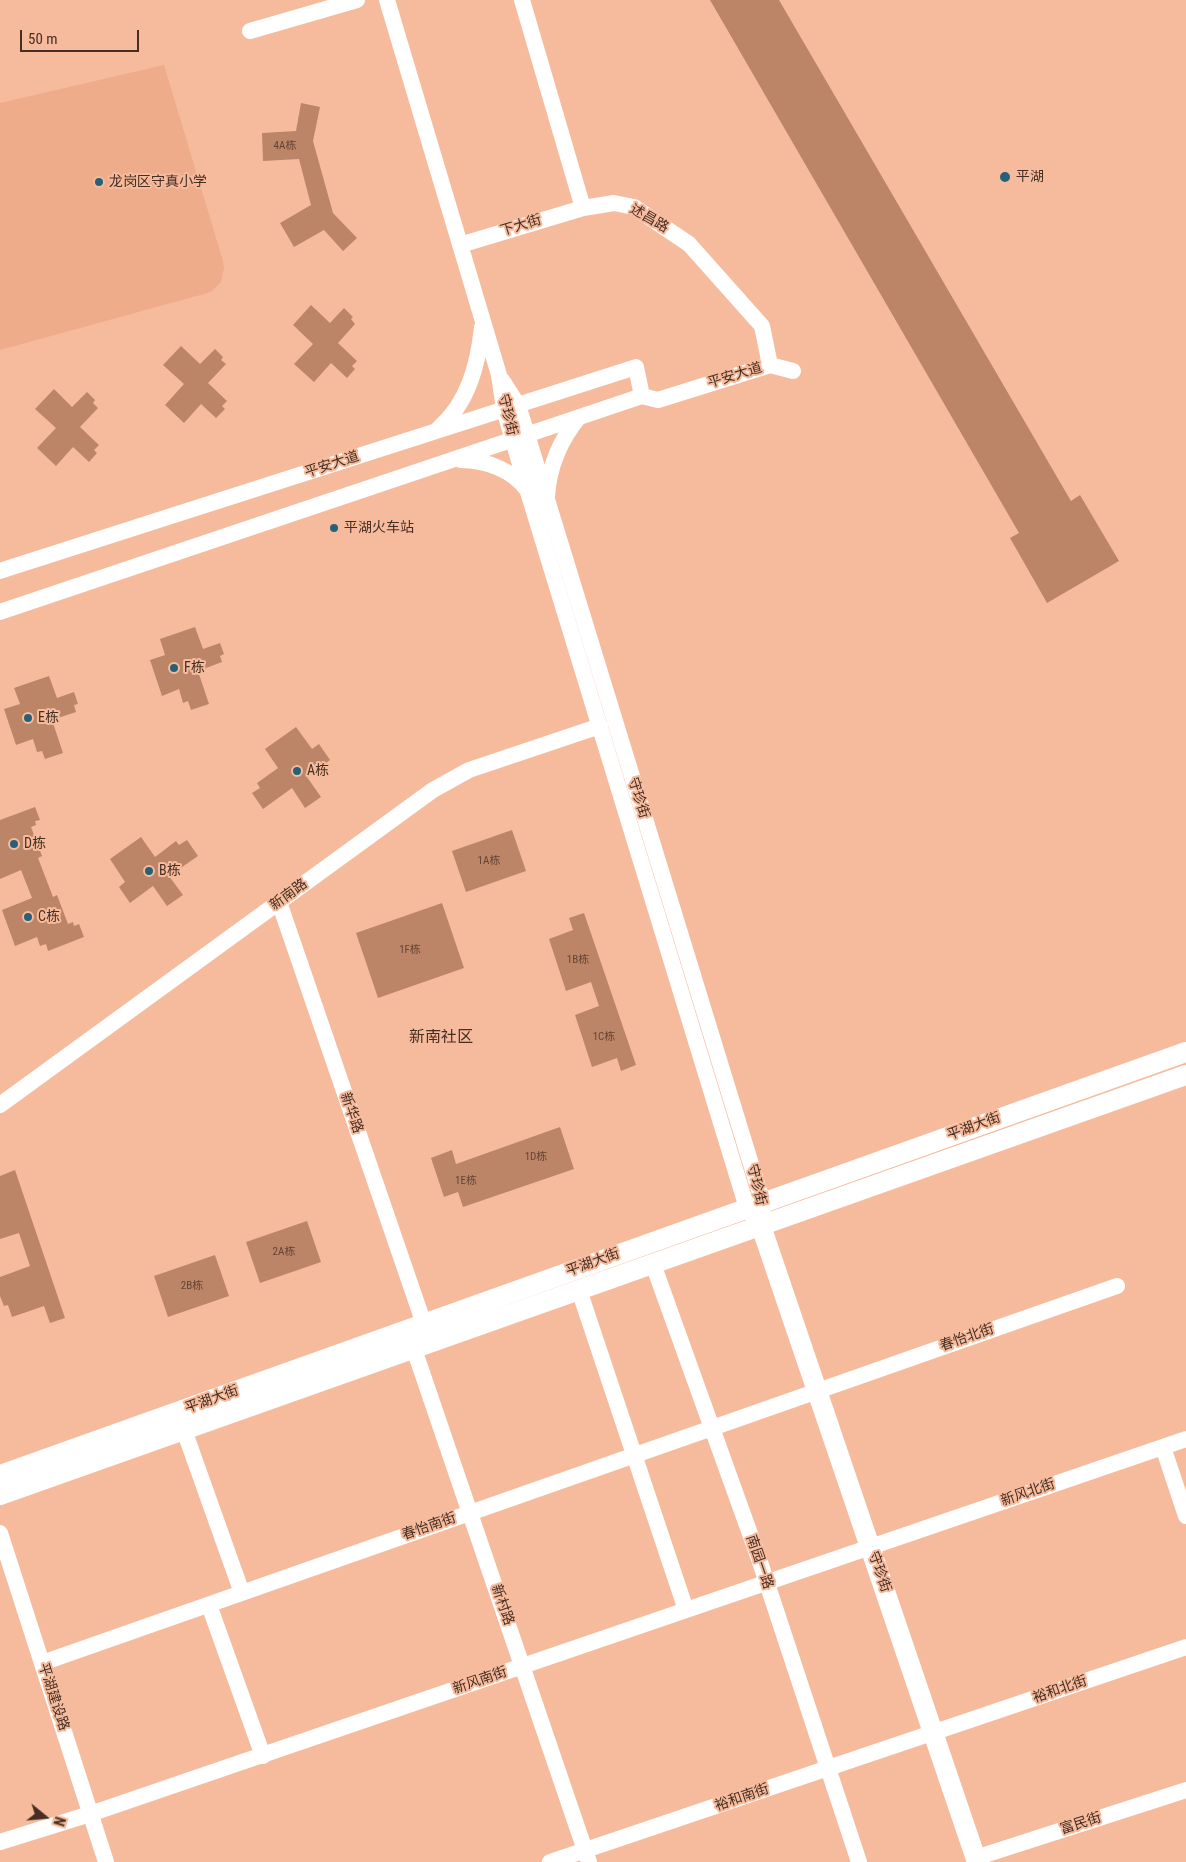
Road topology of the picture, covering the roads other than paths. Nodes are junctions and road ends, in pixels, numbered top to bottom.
1 (357, 0) edge
2 (387, 0) edge
3 (522, 0) edge
4 (250, 31) dead end
5 (582, 208) junction
6 (460, 245) junction
7 (483, 320) junction
8 (770, 365) junction
9 (793, 371) dead end
10 (642, 396) junction
11 (511, 407) junction
12 (579, 417) junction
13 (436, 431) junction
14 (520, 437) junction
15 (454, 459) junction
16 (528, 492) junction
17 (547, 501) junction
18 (0, 572) edge
19 (0, 612) edge
20 (600, 726) junction
21 (279, 902) junction
22 (1186, 1052) edge
23 (1186, 1075) edge
24 (0, 1105) edge
25 (755, 1206) junction
26 (761, 1226) junction
27 (653, 1264) junction
28 (1117, 1286) dead end
29 (579, 1290) junction
30 (424, 1324) junction
31 (414, 1349) junction
32 (817, 1391) junction
33 (712, 1428) junction
34 (184, 1430) junction
35 (1186, 1439) edge
36 (1163, 1447) junction
37 (634, 1455) junction
38 (0, 1475) edge
39 (0, 1495) edge
40 (470, 1513) junction
41 (1186, 1516) edge
42 (0, 1533) edge
43 (870, 1547) junction
44 (767, 1583) junction
45 (242, 1593) junction
46 (208, 1605) junction
47 (686, 1610) junction
48 (1186, 1647) edge
49 (42, 1663) junction
50 (522, 1666) junction
51 (933, 1733) junction
52 (263, 1756) junction
53 (828, 1769) junction
54 (1186, 1790) edge
55 (90, 1814) junction
56 (0, 1842) edge
57 (587, 1857) edge
58 (976, 1860) edge
59 (106, 1862) edge
60 (550, 1862) edge
61 (859, 1862) edge

1 - 4 street
2 - 6 street, 守珍街
3 - 5 street
5 - 6 street, 下大街
5 - 8 street, 述昌路
6 - 7 street, 守珍街
7 - 11 street, 守珍街
7 - 13 street
8 - 9 street
8 - 10 street, 平安大道
10 - 11 street, 平安大道
10 - 12 street, 平安大道
11 - 13 street, 平安大道
11 - 14 street, 守珍街
12 - 14 street, 平安大道
12 - 17 street
13 - 18 street, 平安大道
14 - 15 street, 平安大道
14 - 16 street, 守珍街
14 - 17 street, 守珍街
15 - 16 street
15 - 19 street, 平安大道
16 - 20 street, 守珍街
17 - 25 street, 守珍街
20 - 21 street, 新南路
20 - 25 street, 守珍街
21 - 24 street, 新南路
21 - 30 street, 新华路
22 - 25 main road, 平湖大街
23 - 26 main road, 平湖大街
25 - 26 street, 守珍街
25 - 30 main road, 平湖大街
26 - 27 main road, 平湖大街
26 - 32 main road, 守珍街
27 - 29 main road, 平湖大街
27 - 33 street, 南园一路
28 - 32 street, 春怡北街
29 - 31 main road, 平湖大街
29 - 37 street
30 - 38 main road, 平湖大街
31 - 34 main road, 平湖大街
31 - 40 street, 新村路
32 - 33 street, 春怡南街
32 - 43 main road, 守珍街
33 - 37 street, 春怡南街
33 - 44 street, 南园一路
34 - 39 main road, 平湖大街
34 - 45 street
35 - 36 street, 新风北街
36 - 41 street
36 - 43 street, 新风北街
37 - 40 street, 春怡南街
37 - 47 street
40 - 45 street, 春怡南街
40 - 50 street, 新村路
42 - 49 street, 平湖建设路
43 - 44 street, 新风南街
43 - 51 main road, 守珍街
44 - 47 street, 新风南街
44 - 53 street, 南园一路
45 - 46 street, 春怡南街
46 - 49 street, 春怡南街
46 - 52 street
47 - 50 street, 新风南街
48 - 51 street, 裕和北街
49 - 55 street, 平湖建设路
50 - 52 street, 新风南街
50 - 57 street, 新村路
51 - 53 street, 裕和南街
51 - 58 main road, 守珍街
52 - 55 street, 新风南街
53 - 57 street, 裕和南街
53 - 61 street, 南园一路
54 - 58 street, 富民街
55 - 56 street, 新风南街
55 - 59 street, 平湖建设路
57 - 60 street, 裕和南街

